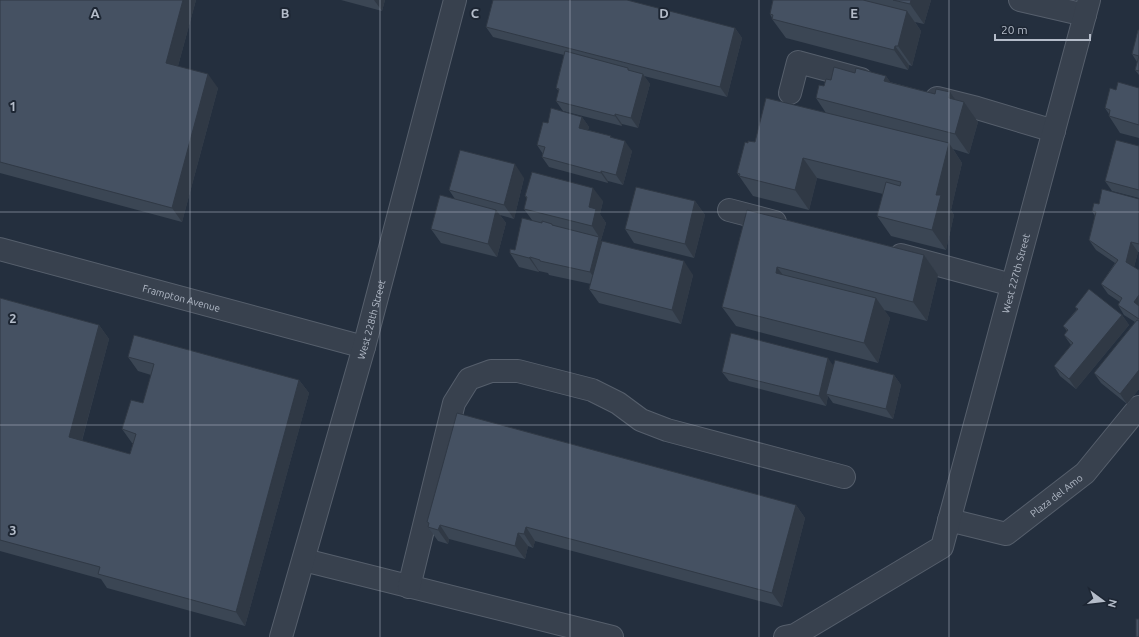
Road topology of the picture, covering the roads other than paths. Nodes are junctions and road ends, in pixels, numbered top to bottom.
1 (455, 0) edge
2 (1020, 0) edge
3 (1087, 7) edge
4 (880, 83) edge
5 (790, 93) dead end
6 (917, 93) edge
7 (1054, 131) junction
8 (729, 210) dead end
9 (791, 226) edge
10 (0, 249) edge
11 (883, 251) edge
12 (1012, 285) junction
13 (364, 348) junction
14 (1139, 407) edge
15 (844, 477) dead end
16 (949, 520) junction
17 (304, 560) junction
18 (409, 586) junction
19 (281, 637) edge
20 (612, 637) edge
21 (785, 637) edge

1 - 13 street, West 228th Street
2 - 3 street
3 - 7 street, West 227th Street
4 - 5 street
6 - 7 street
7 - 12 street, West 227th Street
8 - 9 street
10 - 13 street, Frampton Avenue
11 - 12 street
12 - 16 street, West 227th Street
13 - 17 street, West 228th Street
14 - 16 street, Plaza del Amo
15 - 18 street
16 - 21 street, West 227th Street
17 - 18 street
17 - 19 street, West 228th Street
18 - 20 street

